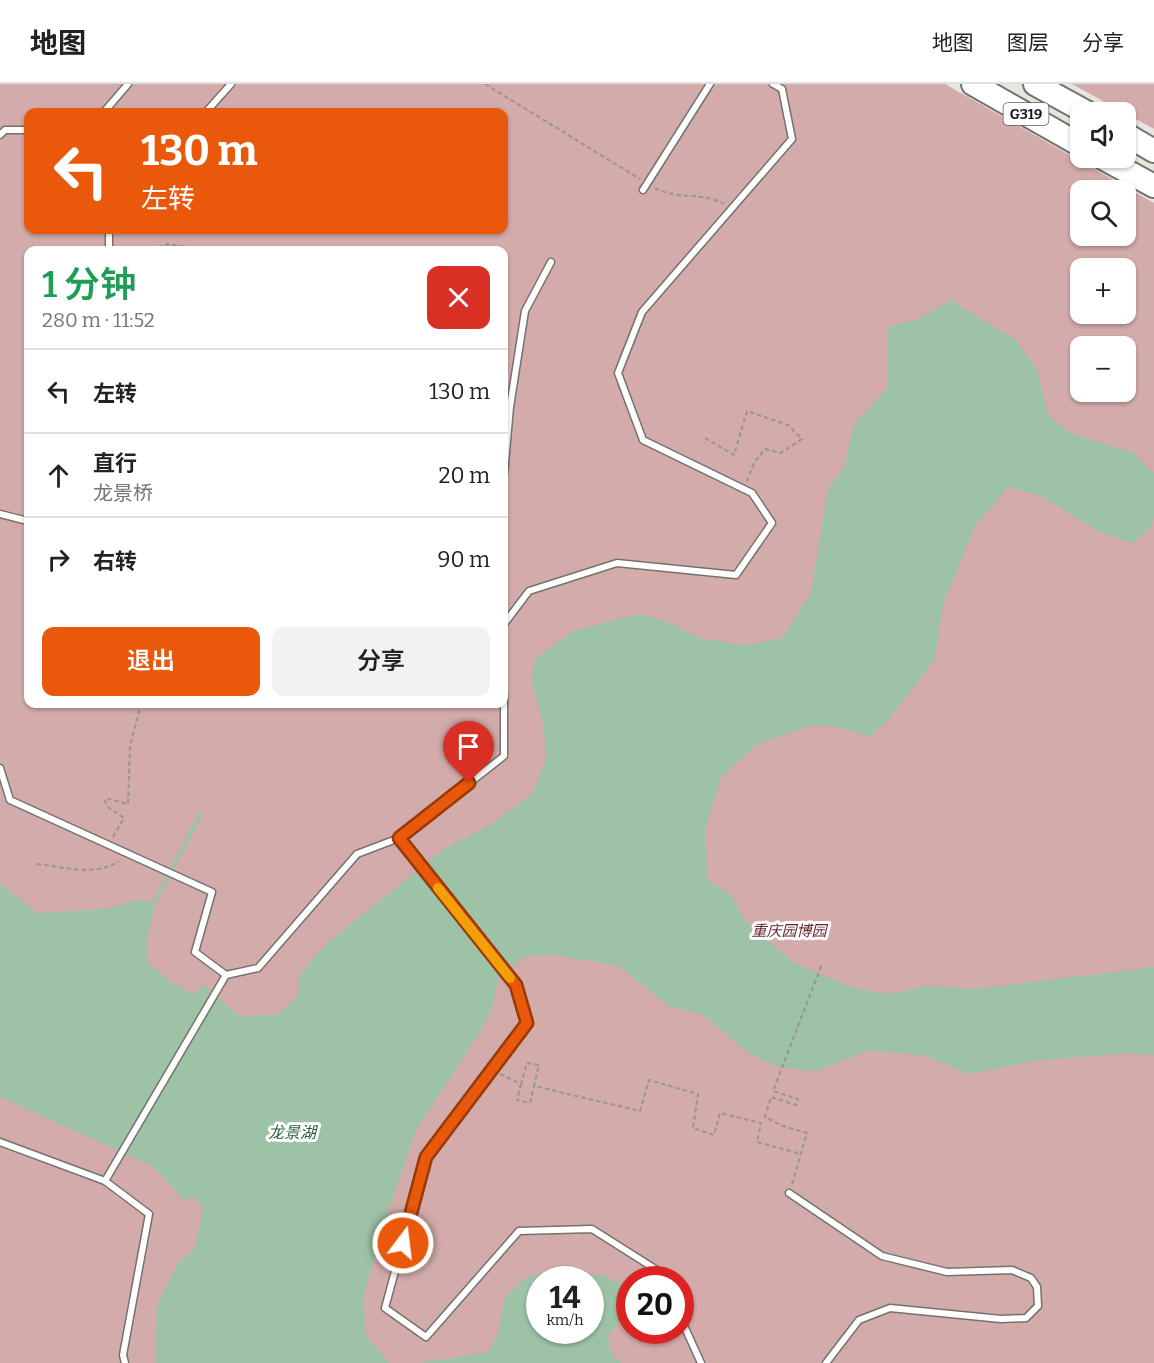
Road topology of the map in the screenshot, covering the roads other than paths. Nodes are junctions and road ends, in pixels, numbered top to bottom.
1 (128, 84) edge
2 (231, 84) edge
3 (710, 84) edge
4 (772, 84) edge
5 (973, 84) edge
6 (1035, 84) edge
7 (1070, 103) edge
8 (107, 108) edge
9 (210, 108) edge
10 (24, 130) edge
11 (0, 135) edge
12 (1070, 138) edge
13 (1136, 140) edge
14 (1154, 151) edge
15 (1121, 168) edge
16 (1154, 186) edge
17 (645, 187) road end
18 (551, 262) dead end
19 (508, 429) edge
20 (0, 513) edge
21 (24, 520) edge
22 (508, 619) edge
23 (506, 708) edge
24 (0, 768) edge
25 (399, 838) junction
26 (226, 975) junction
27 (0, 1142) edge
28 (105, 1180) junction
29 (789, 1193) road end
30 (651, 1266) edge
31 (692, 1344) edge
32 (830, 1362) edge
33 (125, 1363) edge
34 (701, 1363) edge

1 - 8 lane
2 - 9 lane
3 - 17 lane
4 - 22 lane
5 - 12 highway, G319
6 - 7 highway, G319
10 - 11 lane
13 - 14 highway
15 - 16 highway
18 - 19 lane
20 - 21 lane
23 - 25 lane
24 - 26 lane
25 - 26 lane
25 - 30 lane
26 - 28 lane
27 - 28 lane
28 - 33 lane
29 - 32 lane
31 - 34 lane

